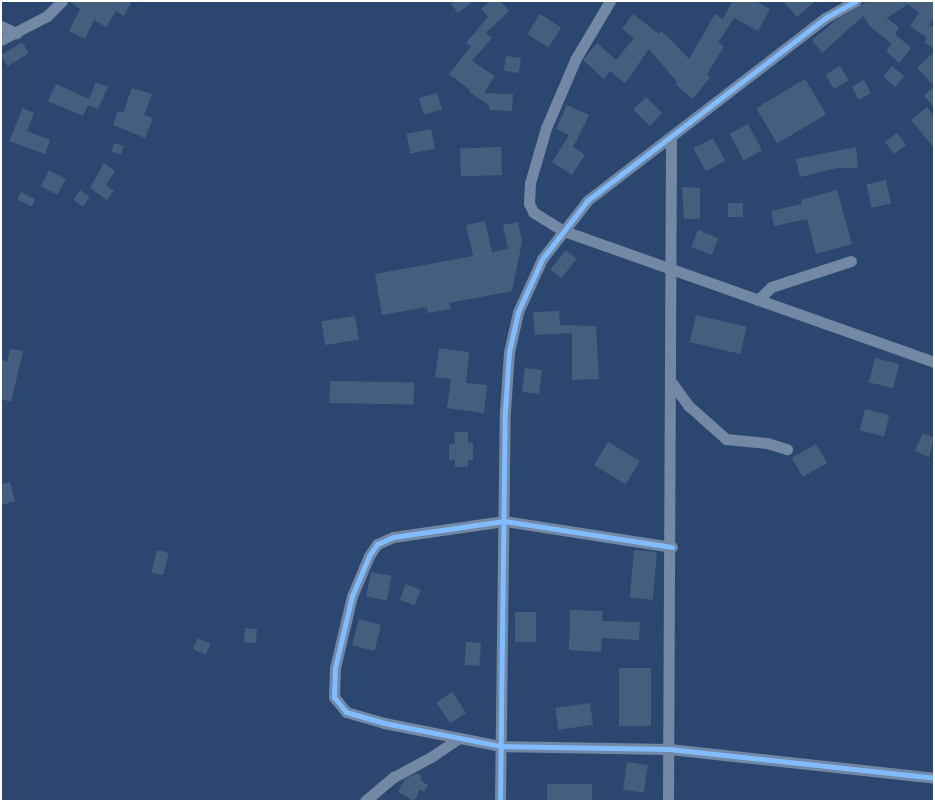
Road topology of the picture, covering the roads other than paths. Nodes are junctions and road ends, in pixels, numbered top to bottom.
1 (62, 1) edge
2 (610, 1) edge
3 (856, 1) edge
4 (1, 26) edge
5 (16, 33) junction
6 (1, 40) edge
7 (671, 136) junction
8 (564, 231) junction
9 (851, 261) dead end
10 (672, 270) junction
11 (758, 300) junction
12 (934, 362) edge
13 (672, 383) junction
14 (787, 449) dead end
15 (504, 521) junction
16 (672, 547) junction
17 (459, 738) junction
18 (500, 746) junction
19 (669, 749) junction
20 (934, 778) edge
21 (365, 801) edge
22 (500, 801) edge
23 (668, 801) edge

1 - 5 street
2 - 8 street
3 - 7 street
4 - 5 street
5 - 6 street
7 - 8 street
7 - 10 street
8 - 10 street
8 - 15 street
9 - 11 street
10 - 11 street
10 - 13 street
11 - 12 street
13 - 14 street
13 - 16 street
15 - 16 street
15 - 17 street
15 - 18 street
16 - 19 street
17 - 18 street
17 - 21 street
18 - 19 street
18 - 22 street
19 - 20 street
19 - 23 street

